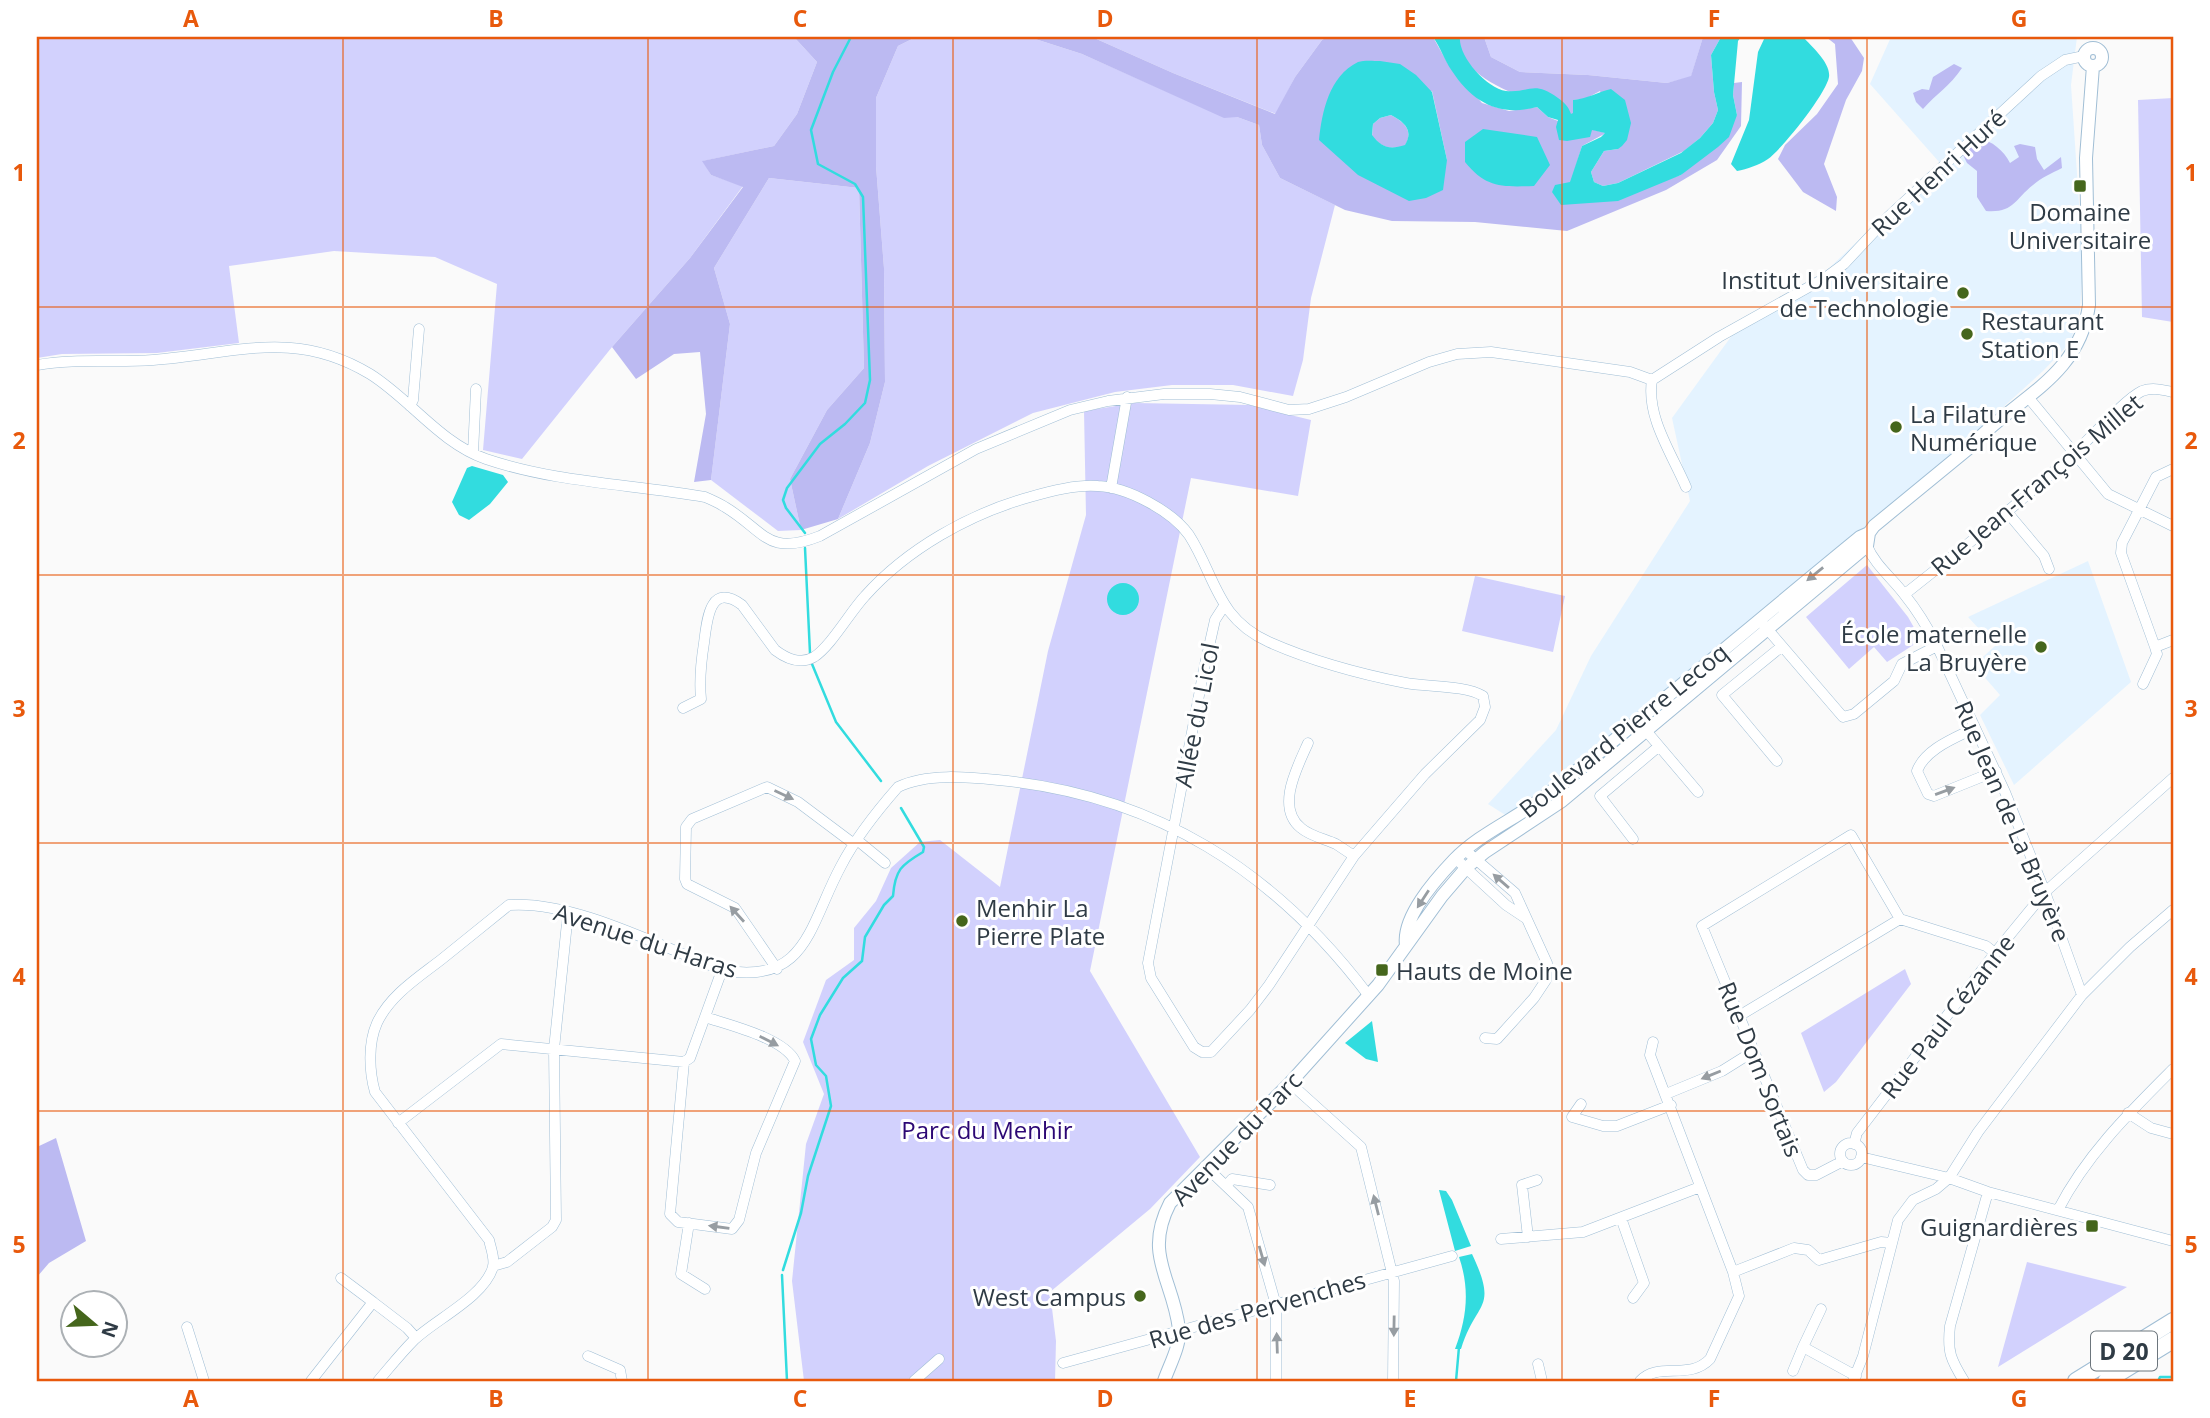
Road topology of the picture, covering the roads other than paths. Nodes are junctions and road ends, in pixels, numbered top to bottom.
1 (2095, 42) edge
2 (2084, 56) junction
3 (2093, 66) junction
4 (419, 329) dead end
5 (37, 365) edge
6 (1652, 380) junction
7 (476, 389) dead end
8 (2173, 392) edge
9 (1127, 397) junction
10 (2028, 397) junction
11 (410, 406) junction
12 (473, 453) junction
13 (2074, 453) junction
14 (2173, 469) edge
15 (1686, 487) dead end
16 (1111, 488) junction
17 (2139, 509) junction
18 (2007, 512) junction
19 (2173, 526) edge
20 (1868, 540) junction
21 (2049, 569) dead end
22 (1905, 594) junction
23 (1224, 606) junction
24 (1763, 624) junction
25 (2173, 640) edge
26 (1937, 646) junction
27 (1782, 647) junction
28 (2155, 647) junction
29 (2143, 684) dead end
30 (683, 708) dead end
31 (1642, 726) junction
32 (1975, 729) junction
33 (1308, 743) dead end
34 (1658, 747) junction
35 (1777, 761) dead end
36 (1996, 771) junction
37 (2173, 778) edge
38 (1698, 792) dead end
39 (1176, 828) junction
40 (1633, 839) dead end
41 (855, 842) junction
42 (1460, 854) junction
43 (1354, 856) junction
44 (885, 863) dead end
45 (1471, 864) junction
46 (2045, 892) junction
47 (2173, 910) edge
48 (568, 913) junction
49 (1900, 919) junction
50 (1308, 926) junction
51 (1406, 946) junction
52 (1995, 953) junction
53 (777, 969) junction
54 (722, 971) junction
55 (2082, 995) junction
56 (1369, 996) junction
57 (1740, 1016) junction
58 (705, 1017) junction
59 (1485, 1038) dead end
60 (1653, 1042) dead end
61 (554, 1049) junction
62 (1754, 1051) junction
63 (684, 1062) junction
64 (2173, 1069) edge
65 (1290, 1083) junction
66 (1666, 1094) junction
67 (1581, 1104) dead end
68 (1671, 1105) junction
69 (2128, 1113) junction
70 (398, 1123) junction
71 (2173, 1134) edge
72 (1854, 1144) junction
73 (1861, 1157) junction
74 (1843, 1161) junction
75 (1205, 1166) junction
76 (1949, 1178) junction
77 (1537, 1180) dead end
78 (1270, 1185) dead end
79 (1226, 1186) junction
80 (1700, 1187) junction
81 (1988, 1192) junction
82 (2058, 1210) junction
83 (1621, 1218) junction
84 (690, 1223) junction
85 (1528, 1237) junction
86 (1501, 1239) dead end
87 (2173, 1241) edge
88 (1892, 1243) junction
89 (1452, 1255) dead end
90 (493, 1266) junction
91 (1393, 1271) junction
92 (1733, 1272) junction
93 (341, 1278) dead end
94 (705, 1289) dead end
95 (1633, 1298) dead end
96 (373, 1302) junction
97 (1276, 1305) junction
98 (1821, 1309) dead end
99 (2173, 1321) edge
100 (187, 1327) dead end
101 (1179, 1331) junction
102 (416, 1338) junction
103 (2173, 1340) edge
104 (1803, 1347) junction
105 (589, 1356) dead end
106 (939, 1360) dead end
107 (1063, 1363) dead end
108 (1538, 1364) dead end
109 (1793, 1371) dead end
110 (1854, 1379) edge
111 (204, 1381) edge
112 (311, 1381) edge
113 (378, 1381) edge
114 (622, 1381) edge
115 (914, 1381) edge
116 (1164, 1381) edge
117 (1276, 1381) edge
118 (1393, 1381) edge
119 (1542, 1381) edge
120 (1640, 1381) edge
121 (1964, 1381) edge
122 (2076, 1381) edge
123 (2106, 1381) edge

1 - 2 street, Boulevard Pierre Lecoq
1 - 3 street, Boulevard Pierre Lecoq
2 - 3 street
2 - 6 street, Rue Henri Huré
3 - 10 street, Boulevard Pierre Lecoq
4 - 11 street
5 - 11 street
6 - 9 street
6 - 15 street
7 - 12 street
8 - 13 street, Rue Jean-François Millet
9 - 12 street
9 - 16 street
10 - 13 street
10 - 20 street, Boulevard Pierre Lecoq
11 - 12 street
13 - 17 street
13 - 18 street, Rue Jean-François Millet
14 - 17 street
16 - 23 street
16 - 30 street
17 - 19 street
17 - 28 street
18 - 21 street
18 - 22 street, Rue Jean-François Millet
20 - 22 street, Rue Jean de La Bruyère
20 - 24 street, Boulevard Pierre Lecoq
22 - 26 street, Rue Jean de La Bruyère
23 - 39 street, Allée du Licol
23 - 43 street
24 - 27 street
24 - 31 street, Boulevard Pierre Lecoq
25 - 28 street
26 - 27 street
26 - 32 street, Rue Jean de La Bruyère
27 - 35 street
28 - 29 street
31 - 34 street
31 - 42 street, Boulevard Pierre Lecoq
31 - 45 street, Boulevard Pierre Lecoq
32 - 36 street, Rue Jean de La Bruyère
32 -> 36 street
33 - 43 street
34 - 38 street
34 - 40 street
36 - 46 street, Rue Jean de La Bruyère
37 - 46 street, Rue Paul Cézanne
39 - 41 street
39 - 50 street
39 - 50 street, Allée du Licol
41 - 44 street
41 - 53 street
53 -> 41 street
42 - 45 street
42 -> 51 street, Boulevard Pierre Lecoq
43 - 50 street
45 - 51 street, Boulevard Pierre Lecoq
45 - 59 street
46 - 52 street, Rue Paul Cézanne
46 - 55 street, Rue Jean de La Bruyère
47 - 55 street
48 - 54 street, Avenue du Haras
48 - 61 street
48 - 70 street, Avenue du Haras
49 - 52 street
49 - 57 street
49 - 57 street, Rue Dom Sortais
50 - 56 street
51 - 56 street, Boulevard Pierre Lecoq
52 - 72 street, Rue Paul Cézanne
53 - 54 street, Avenue du Haras
54 - 58 street
55 - 76 street
56 - 65 street, Avenue du Parc
57 - 62 street, Rue Dom Sortais
58 - 63 street
58 -> 84 street
60 - 66 street
61 - 63 street
61 - 70 street
61 - 90 street
62 -> 66 street
62 - 74 street, Rue Dom Sortais
63 - 84 street
64 - 69 street
65 - 75 street, Avenue du Parc
91 -> 65 street
66 - 68 street
67 - 68 street
68 - 80 street
69 - 71 street
69 - 82 street
70 - 90 street, Avenue du Haras
72 - 73 street
72 - 74 street
73 - 74 street
73 - 76 street
75 - 79 street
75 - 101 street, Avenue du Parc
76 - 81 street
76 - 88 street
77 - 85 street
78 - 79 street
79 -> 97 street
80 - 83 street
80 - 92 street
81 - 82 street
81 - 121 street
82 - 87 street
83 - 85 street
83 - 95 street
84 - 94 street
85 - 86 street
88 - 92 street
88 - 110 street
89 - 91 street, Rue des Pervenches
90 - 102 street
91 - 97 street, Rue des Pervenches
91 -> 118 street
92 - 120 street
93 - 96 street
96 - 102 street
96 - 112 street
97 - 101 street, Rue des Pervenches
117 -> 97 street
98 - 104 street
99 - 122 main road, D 20
100 - 111 street
101 - 107 street, Rue des Pervenches
101 - 116 street
102 - 113 street
103 - 123 main road, D 20
104 - 109 street
104 - 110 street
105 - 114 street
106 - 115 street
108 - 119 street

